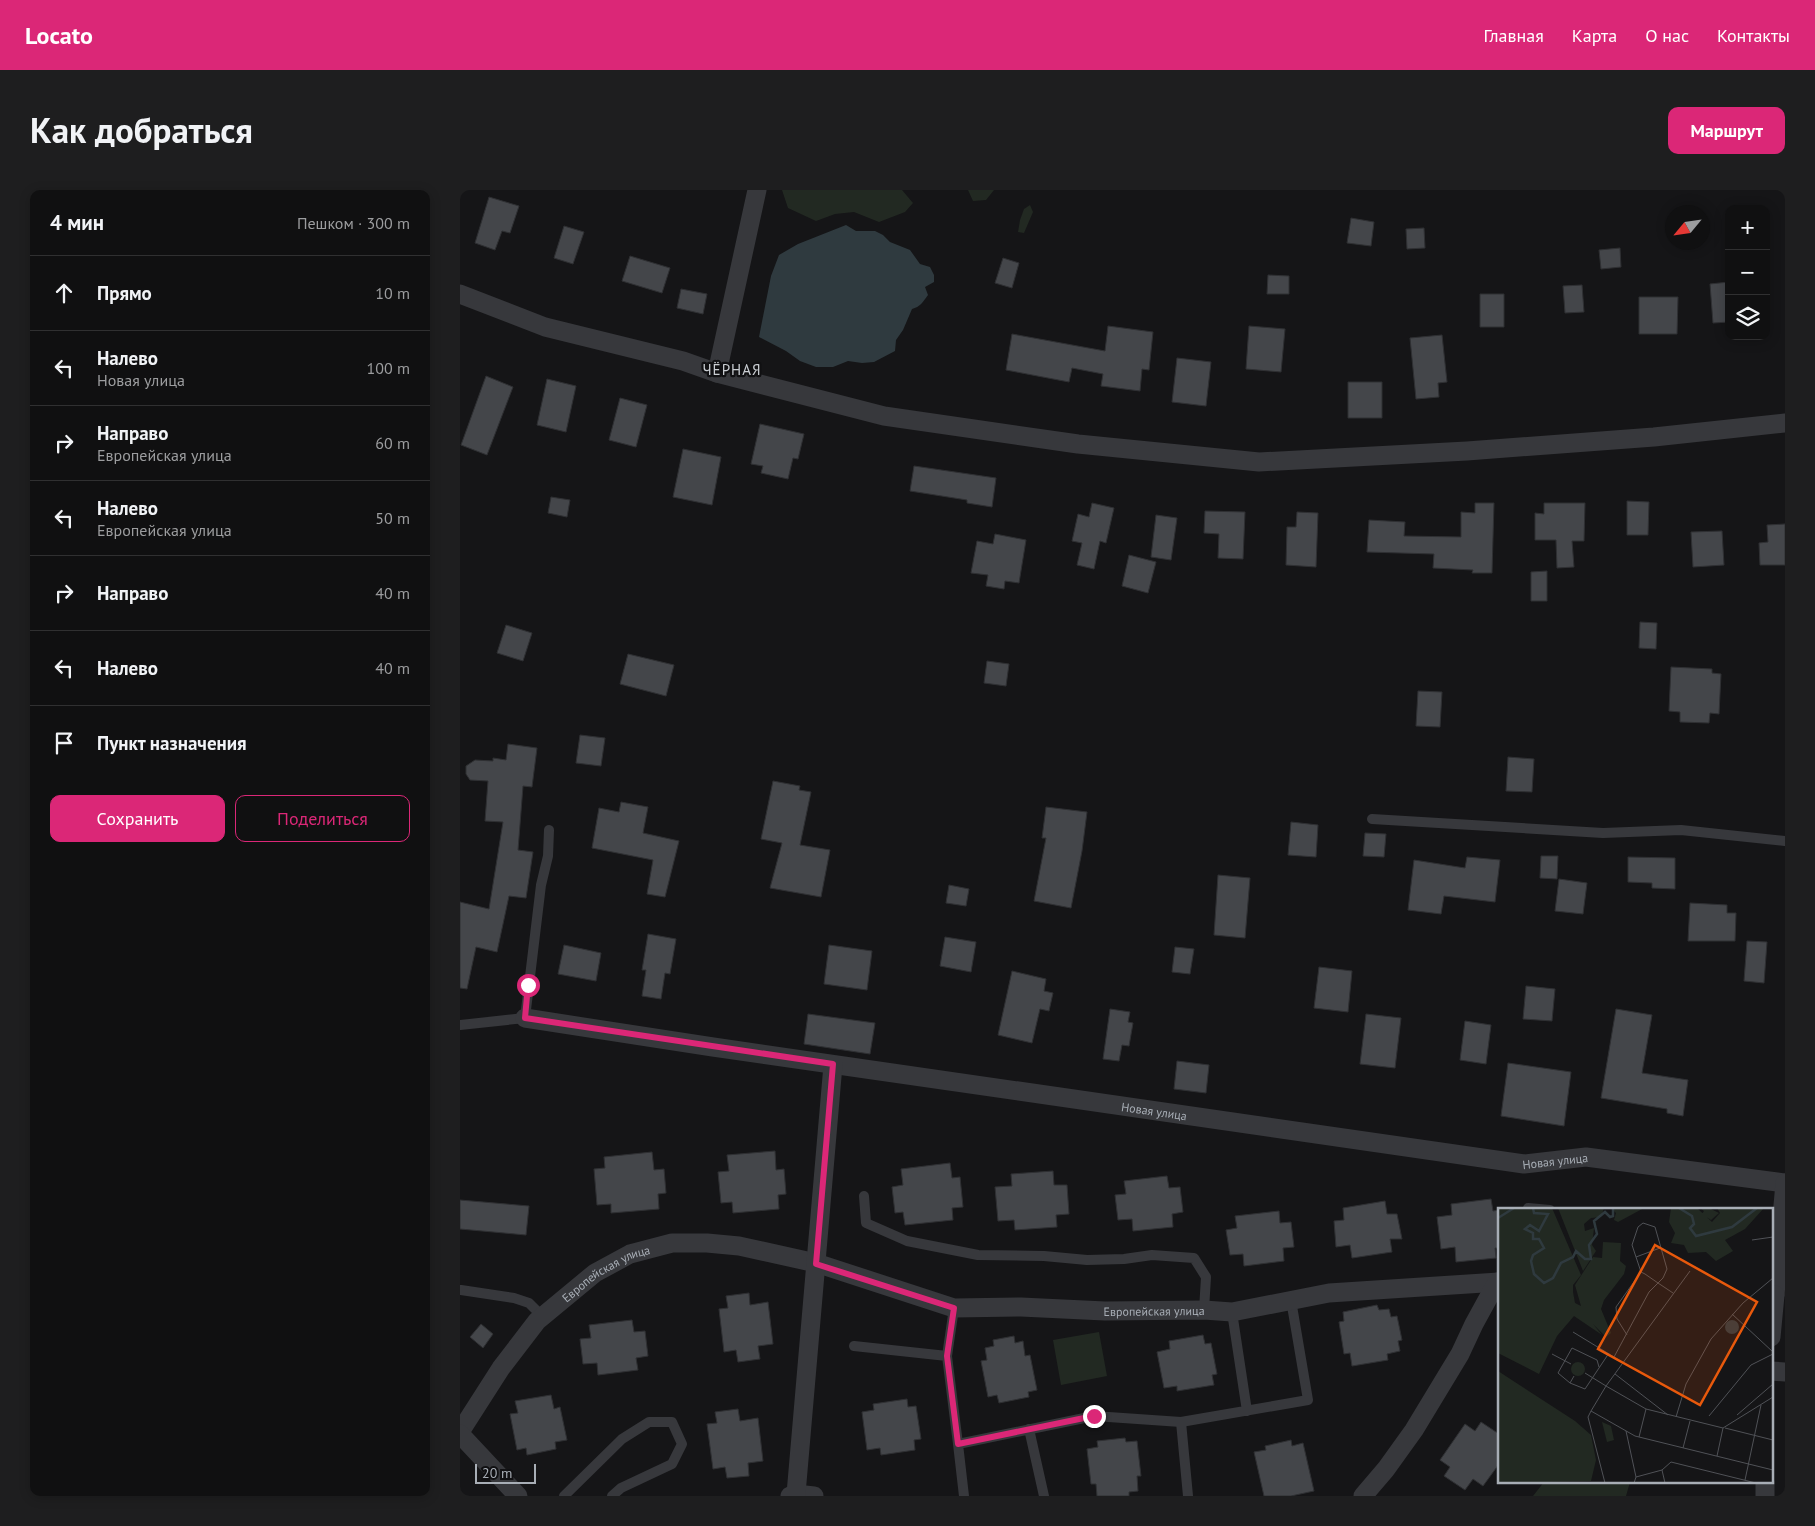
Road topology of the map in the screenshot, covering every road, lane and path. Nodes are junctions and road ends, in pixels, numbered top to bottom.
1 (757, 190) edge
2 (460, 294) edge
3 (717, 373) junction
4 (1785, 423) edge
5 (1372, 819) dead end
6 (549, 830) dead end
7 (1785, 841) edge
8 (525, 1018) junction
9 (460, 1025) edge
10 (833, 1064) junction
11 (1785, 1183) edge
12 (864, 1196) dead end
13 (816, 1264) junction
14 (1498, 1282) edge
15 (461, 1290) edge
16 (1773, 1295) edge
17 (1291, 1300) junction
18 (954, 1308) junction
19 (1204, 1310) junction
20 (1232, 1312) junction
21 (542, 1316) junction
22 (1772, 1316) edge
23 (854, 1346) dead end
24 (947, 1356) junction
25 (1772, 1371) edge
26 (1785, 1372) edge
27 (1247, 1411) junction
28 (1181, 1422) junction
29 (1029, 1429) junction
30 (460, 1433) edge
31 (958, 1444) junction
32 (800, 1495) edge
33 (518, 1496) edge
34 (564, 1496) edge
35 (612, 1496) edge
36 (964, 1496) edge
37 (1044, 1496) edge
38 (1188, 1496) edge
39 (1363, 1496) edge

1 - 3 street
2 - 3 street
3 - 4 street
5 - 7 lane
6 - 8 lane
8 - 9 lane
8 - 10 street, Новая улица
10 - 11 street, Новая улица
10 - 13 street
11 - 16 street
12 - 19 lane
13 - 18 street, Европейская улица
13 - 21 street, Европейская улица
13 - 32 street
14 - 17 street, Европейская улица
14 - 39 street, Европейская улица
15 - 21 lane
16 - 22 street
17 - 20 street, Европейская улица
17 - 27 lane
18 - 19 street, Европейская улица
18 - 24 lane
19 - 20 street, Европейская улица
20 - 27 lane
21 - 30 street, Европейская улица
23 - 24 lane
24 - 31 lane
25 - 26 street
27 - 28 lane
28 - 29 lane
28 - 38 lane
29 - 31 lane
29 - 37 lane
30 - 33 street, Европейская улица
31 - 36 lane
34 - 35 lane

